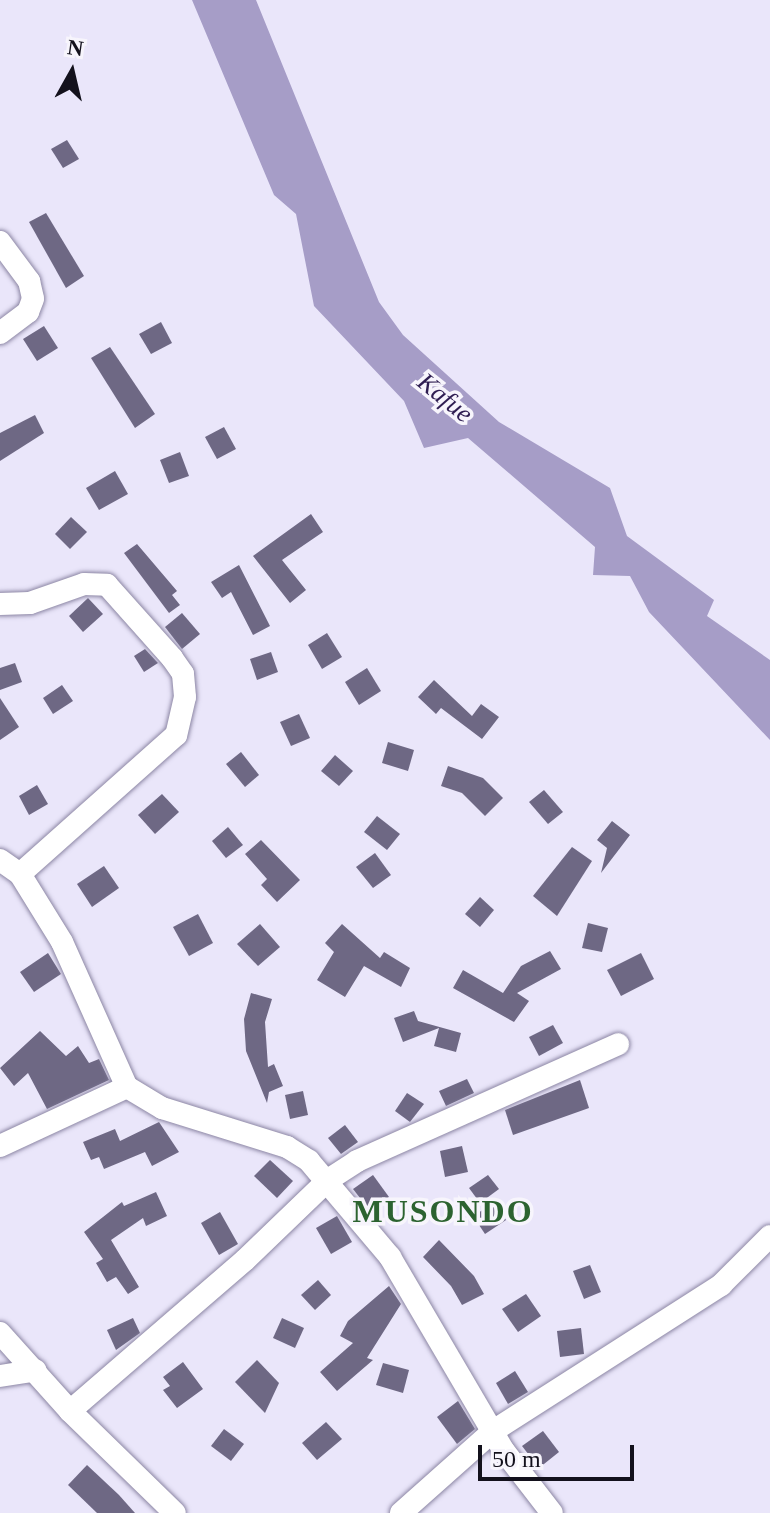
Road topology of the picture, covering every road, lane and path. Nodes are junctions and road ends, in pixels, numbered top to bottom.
1 (0, 242) edge
2 (0, 333) edge
3 (0, 604) edge
4 (0, 860) edge
5 (20, 874) junction
6 (618, 1044) dead end
7 (127, 1087) junction
8 (0, 1146) edge
9 (328, 1180) junction
10 (770, 1236) edge
11 (0, 1333) edge
12 (36, 1370) junction
13 (0, 1376) edge
14 (70, 1411) junction
15 (493, 1431) junction
16 (175, 1513) edge
17 (401, 1513) edge
18 (552, 1513) edge

1 - 2 street
3 - 5 street
4 - 5 street
5 - 7 street
6 - 9 street
7 - 8 street
7 - 9 street
9 - 14 street
9 - 15 street
10 - 15 street
11 - 12 street
12 - 13 street
12 - 14 street
14 - 16 street
15 - 17 street
15 - 18 street

